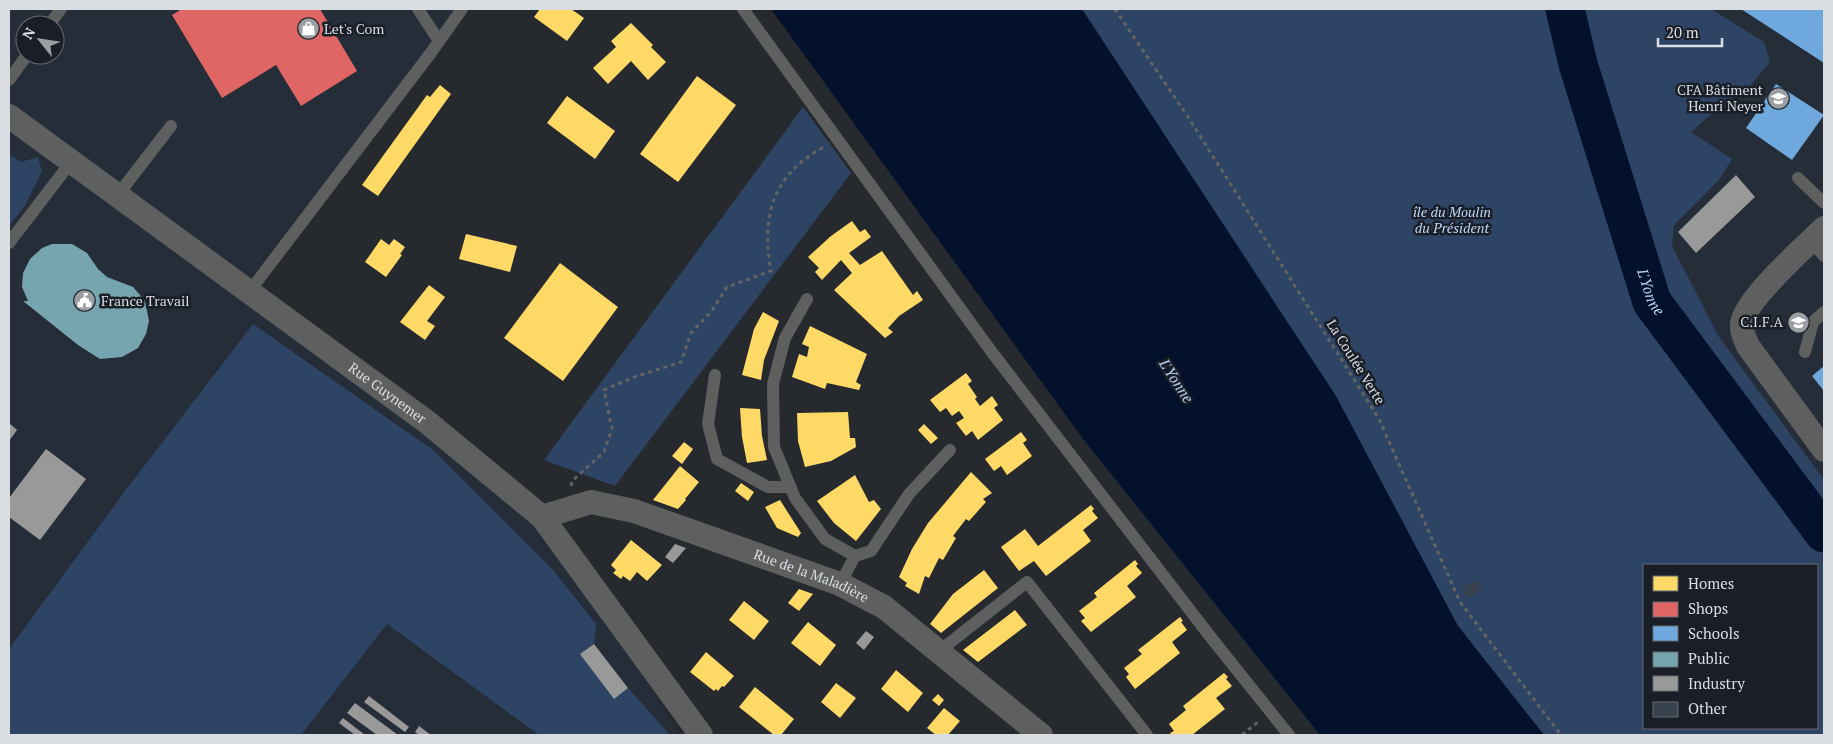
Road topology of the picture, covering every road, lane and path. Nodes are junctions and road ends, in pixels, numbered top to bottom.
1 (418, 9) edge
2 (462, 9) edge
3 (743, 9) edge
4 (1115, 9) edge
5 (439, 41) junction
6 (20, 65) edge
7 (9, 80) edge
8 (9, 116) edge
9 (171, 126) dead end
10 (836, 140) junction
11 (71, 162) junction
12 (1798, 178) dead end
13 (117, 196) junction
14 (1824, 203) edge
15 (1820, 242) edge
16 (9, 243) edge
17 (249, 292) junction
18 (807, 299) dead end
19 (1824, 312) edge
20 (1804, 352) dead end
21 (715, 375) dead end
22 (950, 450) dead end
23 (1824, 450) edge
24 (790, 487) junction
25 (569, 508) junction
26 (542, 516) junction
27 (854, 556) junction
28 (840, 584) junction
29 (938, 652) junction
30 (701, 735) edge
31 (1041, 735) edge
32 (1147, 735) edge
33 (1289, 735) edge
34 (1561, 735) edge

1 - 5 lane
2 - 5 lane
3 - 10 lane
4 - 34 path, La Coulée Verte
5 - 17 lane
6 - 7 lane
8 - 11 street, Rue Guynemer
9 - 13 lane
10 - 25 path
10 - 33 lane
11 - 13 street, Rue Guynemer
11 - 16 lane
12 - 14 lane
13 - 17 street, Rue Guynemer
15 - 23 street
17 - 26 street, Rue Guynemer
18 - 24 lane
19 - 20 lane
21 - 24 lane
22 - 27 lane
24 - 27 lane
25 - 26 street, Rue de la Maladière
25 - 28 street, Rue de la Maladière
26 - 30 street, Rue Guynemer
27 - 28 lane
28 - 29 street, Rue de la Maladière
29 - 31 street, Rue de la Maladière
29 - 32 lane

